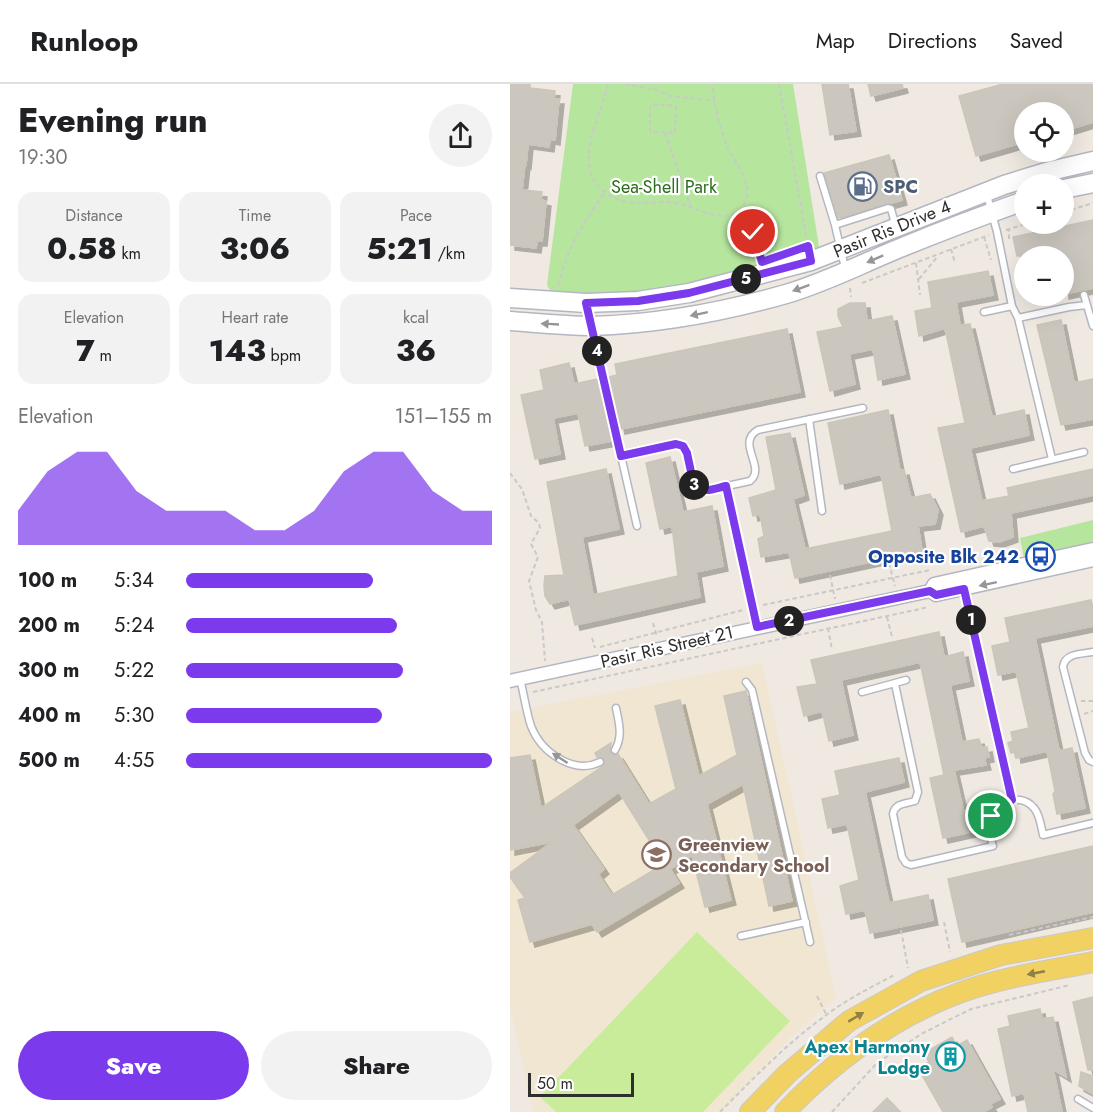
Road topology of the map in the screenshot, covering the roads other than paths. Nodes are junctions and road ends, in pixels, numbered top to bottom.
1 (1093, 161) edge
2 (820, 176) dead end
3 (1093, 183) edge
4 (1074, 187) edge
5 (986, 192) junction
6 (1014, 204) edge
7 (992, 212) junction
8 (835, 225) junction
9 (896, 227) junction
10 (903, 246) junction
11 (840, 251) junction
12 (848, 280) junction
13 (1084, 295) dead end
14 (510, 298) edge
15 (586, 303) junction
16 (1087, 305) junction
17 (1012, 306) junction
18 (984, 312) dead end
19 (1018, 318) junction
20 (510, 321) edge
21 (591, 326) junction
22 (1093, 326) edge
23 (863, 408) dead end
24 (809, 419) junction
25 (1084, 452) dead end
26 (621, 456) junction
27 (1052, 459) junction
28 (1013, 469) dead end
29 (726, 486) junction
30 (822, 511) dead end
31 (637, 526) dead end
32 (1093, 549) edge
33 (1093, 560) edge
34 (962, 584) junction
35 (757, 627) junction
36 (1093, 652) edge
37 (515, 680) edge
38 (906, 680) dead end
39 (746, 682) dead end
40 (895, 684) junction
41 (862, 692) dead end
42 (616, 708) dead end
43 (615, 750) dead end
44 (600, 762) dead end
45 (1093, 762) edge
46 (1012, 800) junction
47 (1093, 823) edge
48 (806, 922) junction
49 (741, 936) dead end
50 (1093, 938) edge
51 (810, 942) dead end
52 (1093, 962) edge
53 (1078, 1099) dead end
54 (1093, 1107) edge
55 (750, 1112) edge
56 (785, 1112) edge

1 - 5 street, Pasir Ris Drive 4
2 - 8 lane
3 - 4 street
5 - 7 lane
5 - 9 street, Pasir Ris Drive 4
6 - 7 street, Pasir Ris Drive 4
7 - 10 street, Pasir Ris Drive 4
7 - 17 lane
8 - 9 lane
8 - 11 lane
9 - 10 lane
9 - 11 street, Pasir Ris Drive 4
10 -> 12 street, Pasir Ris Drive 4
11 - 12 lane
11 - 15 street, Pasir Ris Drive 4
12 -> 21 street, Pasir Ris Drive 4
13 - 16 lane
14 - 15 street, Pasir Ris Drive 4
15 - 21 lane
16 - 19 lane
16 - 22 lane
17 - 18 lane
17 - 19 lane
19 - 27 lane
21 -> 20 street, Pasir Ris Drive 4
21 - 26 lane
23 - 24 lane
24 - 29 lane
24 - 30 lane
25 - 27 lane
26 - 29 lane
26 - 31 lane
27 - 28 lane
29 - 35 lane
32 - 34 street, Pasir Ris Street 21
33 -> 34 street, Pasir Ris Street 21
34 - 35 street, Pasir Ris Street 21
34 - 46 lane
35 - 37 street, Pasir Ris Street 21
36 - 45 lane
44 -> 37 lane
38 - 40 lane
39 - 48 lane
40 - 41 lane
40 - 46 lane
42 - 43 lane
46 - 47 lane
48 - 49 lane
48 - 51 lane
55 -> 50 main road
52 -> 56 main road
53 - 54 lane

